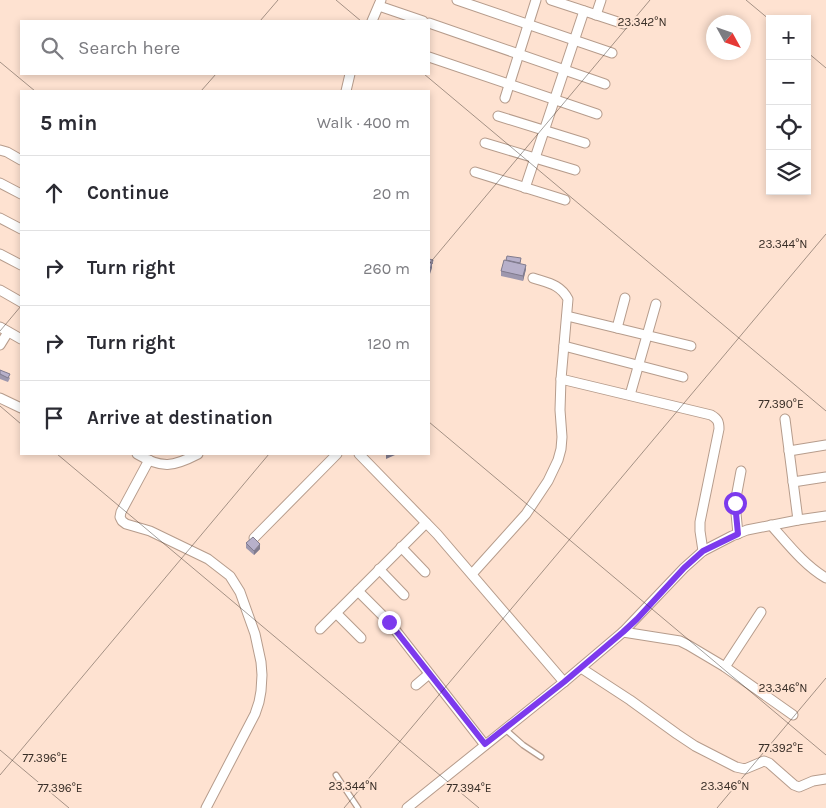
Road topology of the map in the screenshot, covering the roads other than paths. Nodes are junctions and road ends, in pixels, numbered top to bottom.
1 (457, 0) edge
2 (536, 0) edge
3 (551, 0) edge
4 (601, 0) edge
5 (380, 3) edge
6 (584, 11) junction
7 (596, 15) junction
8 (372, 20) edge
9 (421, 20) edge
10 (430, 23) edge
11 (528, 24) junction
12 (624, 24) dead end
13 (574, 40) junction
14 (612, 53) dead end
15 (519, 54) junction
16 (430, 57) edge
17 (564, 70) junction
18 (350, 75) edge
19 (510, 84) junction
20 (605, 84) dead end
21 (346, 90) edge
22 (505, 98) dead end
23 (554, 99) junction
24 (597, 114) dead end
25 (498, 116) dead end
26 (544, 130) junction
27 (485, 143) dead end
28 (585, 143) dead end
29 (0, 150) edge
30 (535, 158) junction
31 (20, 159) edge
32 (575, 170) dead end
33 (474, 172) dead end
34 (0, 183) edge
35 (525, 188) junction
36 (20, 193) edge
37 (565, 200) dead end
38 (0, 218) edge
39 (20, 228) edge
40 (0, 254) edge
41 (20, 264) edge
42 (534, 278) dead end
43 (0, 290) edge
44 (625, 298) dead end
45 (20, 301) edge
46 (656, 304) dead end
47 (567, 316) junction
48 (617, 328) junction
49 (4, 329) edge
50 (647, 336) junction
51 (20, 338) edge
52 (0, 345) edge
53 (564, 346) junction
54 (691, 346) dead end
55 (639, 366) junction
56 (683, 377) dead end
57 (561, 379) junction
58 (630, 395) junction
59 (0, 398) edge
60 (20, 408) edge
61 (785, 420) dead end
62 (826, 445) edge
63 (789, 450) junction
64 (139, 455) edge
65 (188, 455) edge
66 (196, 455) edge
67 (336, 455) edge
68 (360, 455) edge
69 (149, 460) junction
70 (182, 462) junction
71 (741, 471) dead end
72 (826, 477) edge
73 (793, 482) junction
74 (826, 516) edge
75 (798, 520) junction
76 (426, 523) junction
77 (771, 525) junction
78 (738, 534) junction
79 (254, 538) edge
80 (402, 547) junction
81 (703, 551) junction
82 (379, 570) junction
83 (425, 572) dead end
84 (472, 574) junction
85 (826, 578) edge
86 (358, 591) junction
87 (404, 595) dead end
88 (761, 612) dead end
89 (336, 613) junction
90 (320, 629) dead end
91 (623, 632) junction
92 (361, 638) dead end
93 (725, 667) junction
94 (581, 668) junction
95 (429, 674) junction
96 (564, 682) junction
97 (416, 685) dead end
98 (793, 716) dead end
99 (505, 729) junction
100 (485, 744) junction
101 (541, 757) dead end
102 (336, 775) dead end
103 (826, 779) edge
104 (206, 808) edge
105 (358, 808) edge
106 (408, 808) edge

1 - 11 street
2 - 11 street
3 - 6 street
4 - 7 street
5 - 8 street
5 - 9 street
6 - 7 street
6 - 13 street
7 - 12 street
10 - 15 street
11 - 13 street
11 - 15 street
13 - 14 street
13 - 17 street
15 - 17 street
15 - 19 street
16 - 19 street
17 - 20 street
17 - 23 street
18 - 21 street
19 - 22 street
19 - 23 street
23 - 24 street
23 - 26 street
25 - 26 street
26 - 28 street
26 - 30 street
27 - 30 street
29 - 31 street
30 - 32 street
30 - 35 street
33 - 35 street
34 - 36 street
35 - 37 street
38 - 39 street
40 - 41 street
42 - 47 street
43 - 45 street
44 - 48 street
46 - 50 street
47 - 48 street
47 - 53 street
48 - 50 street
49 - 51 street
49 - 52 street
50 - 54 street
50 - 55 street
53 - 55 street
53 - 57 street
55 - 56 street
55 - 58 street
57 - 58 street
57 - 84 street
58 - 81 street
59 - 60 street
61 - 63 street
62 - 63 street
63 - 73 street
64 - 69 street
65 - 70 street
66 - 70 street
67 - 79 street
68 - 76 street
69 - 70 street
69 - 104 street
71 - 78 street
72 - 73 street
73 - 75 street
74 - 75 street
75 - 77 street
76 - 80 street
76 - 84 street
77 - 78 street
77 - 85 street
78 - 81 street
80 - 82 street
80 - 83 street
81 - 91 street
82 - 86 street
82 - 87 street
84 - 96 street
86 - 89 street
86 - 95 street
88 - 93 street
89 - 90 street
89 - 92 street
91 - 93 street
91 - 94 street
93 - 98 street
94 - 96 street
94 - 103 street
95 - 97 street
95 - 100 street
96 - 99 street
99 - 100 street
99 - 101 lane
100 - 106 street
102 - 105 lane

